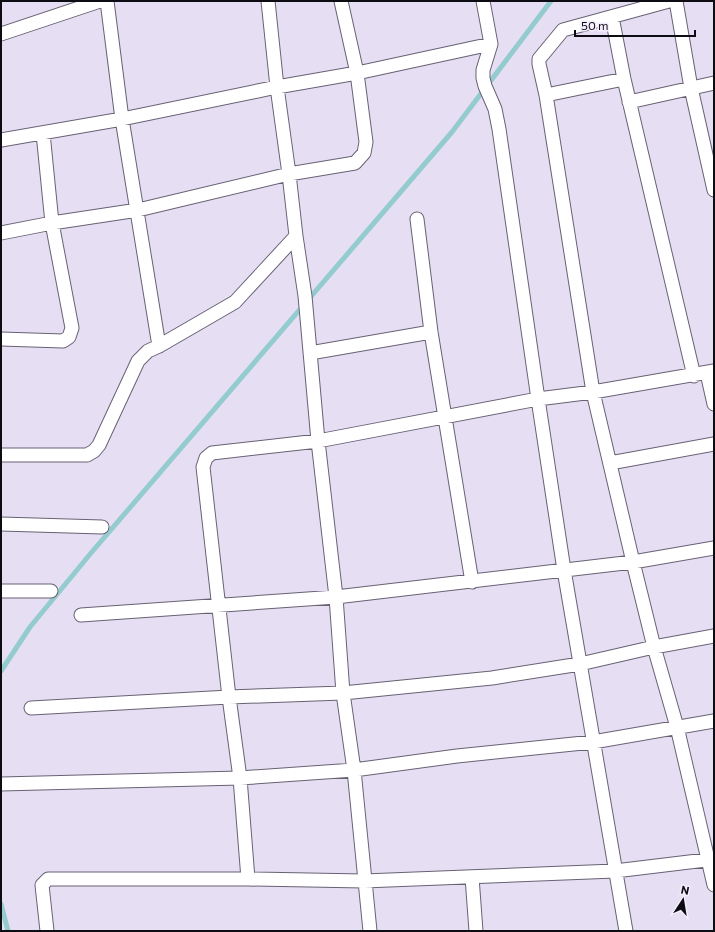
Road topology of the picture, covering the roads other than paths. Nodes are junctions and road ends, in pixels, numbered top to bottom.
1 (100, 1) edge
2 (107, 1) edge
3 (268, 1) edge
4 (341, 1) edge
5 (483, 1) edge
6 (670, 1) edge
7 (676, 1) edge
8 (612, 17) junction
9 (1, 34) edge
10 (491, 44) junction
11 (357, 73) junction
12 (624, 79) junction
13 (714, 83) edge
14 (277, 87) junction
15 (691, 88) junction
16 (546, 95) junction
17 (629, 102) junction
18 (122, 119) junction
19 (43, 133) junction
20 (1, 140) edge
21 (289, 174) junction
22 (714, 190) edge
23 (138, 210) junction
24 (417, 219) dead end
25 (52, 223) junction
26 (1, 233) edge
27 (296, 236) junction
28 (431, 332) junction
29 (1, 339) edge
30 (159, 346) junction
31 (310, 353) junction
32 (711, 372) edge
33 (694, 376) junction
34 (593, 392) junction
35 (538, 399) junction
36 (714, 404) edge
37 (444, 416) junction
38 (318, 441) junction
39 (714, 444) edge
40 (1, 455) edge
41 (610, 463) junction
42 (1, 524) edge
43 (102, 527) dead end
44 (714, 548) edge
45 (633, 562) junction
46 (564, 570) junction
47 (472, 582) junction
48 (1, 590) edge
49 (51, 591) dead end
50 (336, 598) junction
51 (219, 606) junction
52 (81, 615) dead end
53 (714, 636) edge
54 (654, 647) junction
55 (580, 664) junction
56 (343, 693) junction
57 (229, 697) junction
58 (31, 708) dead end
59 (714, 721) edge
60 (677, 727) junction
61 (593, 742) junction
62 (354, 770) junction
63 (240, 778) junction
64 (1, 784) edge
65 (711, 860) edge
66 (615, 871) junction
67 (472, 877) junction
68 (248, 879) junction
69 (364, 882) junction
70 (714, 885) edge
71 (47, 931) edge
72 (370, 931) edge
73 (476, 931) edge
74 (626, 931) edge

1 - 9 street
2 - 18 street
3 - 14 street
4 - 11 street
5 - 10 street
6 - 8 street
7 - 15 street
8 - 12 street
8 - 16 street
10 - 11 street
10 - 35 street
11 - 14 street
11 - 21 street
12 - 16 street
12 - 17 street
13 - 15 street
14 - 18 street
14 - 21 street
15 - 17 street
15 - 22 street
16 - 34 street
17 - 33 street
18 - 19 street
18 - 23 street
19 - 20 street
19 - 25 street
21 - 23 street
21 - 27 street
23 - 25 street
23 - 30 street
24 - 28 street
25 - 26 street
25 - 29 street
27 - 30 street
27 - 31 street
28 - 31 street
28 - 37 street
30 - 40 street
31 - 38 street
32 - 33 street
32 - 36 street
33 - 34 street
34 - 35 street
34 - 41 street
35 - 37 street
35 - 46 street
37 - 38 street
37 - 47 street
38 - 50 street
38 - 51 street
39 - 41 street
41 - 45 street
42 - 43 street
44 - 45 street
45 - 46 street
45 - 54 street
46 - 47 street
46 - 55 street
47 - 50 street
48 - 49 street
50 - 51 street
50 - 56 street
51 - 52 street
51 - 57 street
53 - 54 street
54 - 55 street
54 - 60 street
55 - 56 street
55 - 61 street
56 - 57 street
56 - 62 street
57 - 58 street
57 - 63 street
59 - 60 street
60 - 61 street
60 - 65 street
61 - 62 street
61 - 66 street
62 - 63 street
62 - 69 street
63 - 64 street
63 - 68 street
65 - 66 street
65 - 70 street
66 - 67 street
66 - 74 street
67 - 69 street
67 - 73 street
68 - 69 street
68 - 71 street
69 - 72 street

